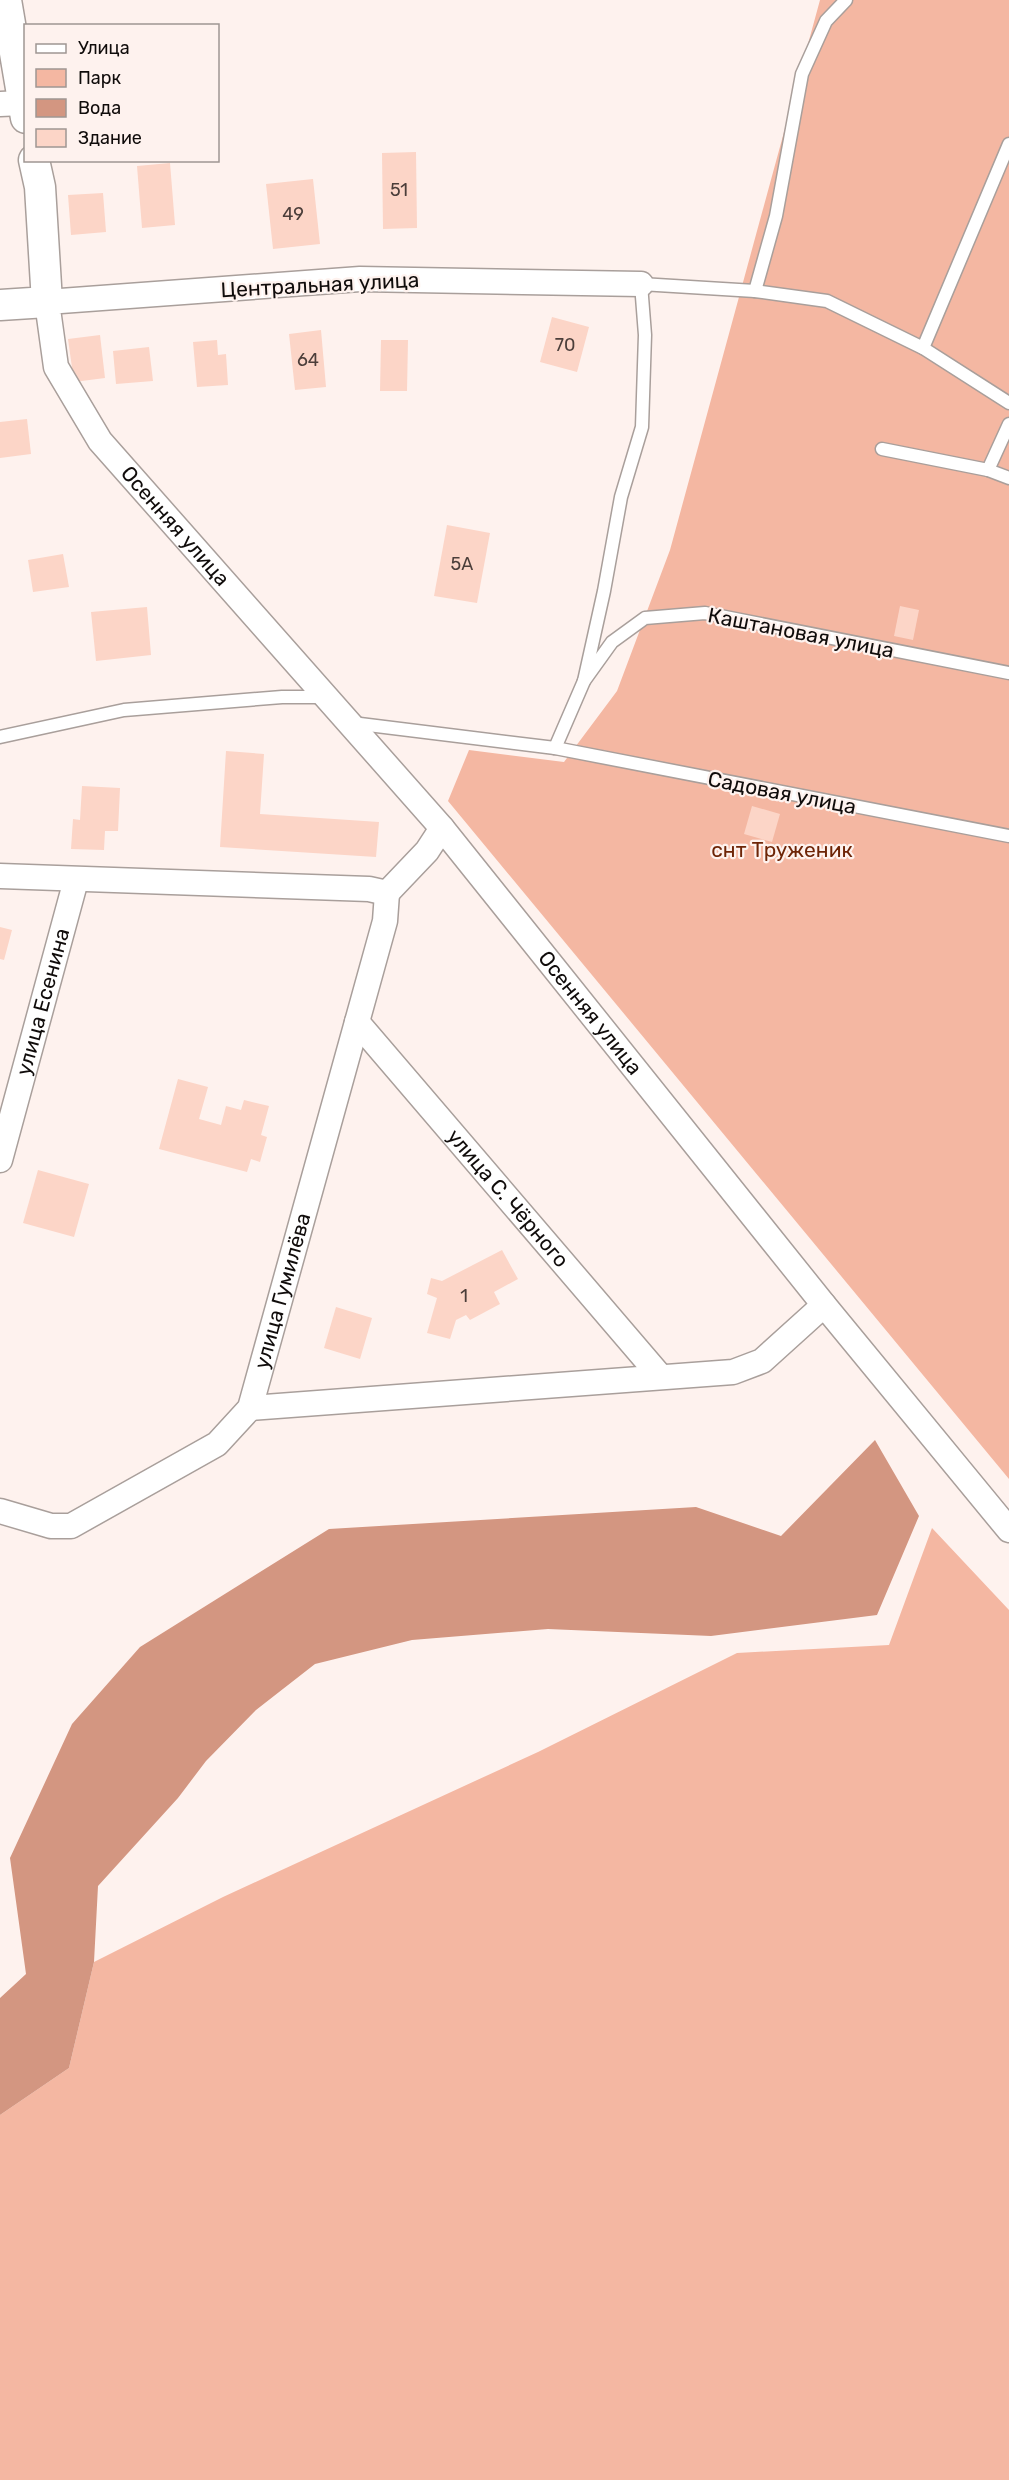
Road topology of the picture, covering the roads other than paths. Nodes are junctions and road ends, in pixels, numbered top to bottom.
1 (6, 0) edge
2 (846, 0) edge
3 (16, 108) edge
4 (1009, 144) edge
5 (34, 162) edge
6 (641, 284) junction
7 (755, 291) junction
8 (47, 302) junction
9 (0, 305) edge
10 (923, 348) junction
11 (1009, 403) edge
12 (1009, 424) edge
13 (882, 449) dead end
14 (988, 470) junction
15 (1009, 477) edge
16 (1009, 673) edge
17 (584, 681) junction
18 (328, 698) junction
19 (352, 723) junction
20 (0, 737) edge
21 (555, 748) junction
22 (442, 828) junction
23 (1009, 836) edge
24 (0, 876) edge
25 (76, 879) junction
26 (387, 893) junction
27 (357, 1022) junction
28 (0, 1160) edge
29 (824, 1305) junction
30 (660, 1376) junction
31 (250, 1408) junction
32 (0, 1511) edge
33 (1009, 1530) edge

1 - 3 street
2 - 7 lane
4 - 10 lane
5 - 8 street
6 - 7 lane
6 - 8 street, Центральная улица
6 - 17 lane
7 - 10 lane
8 - 9 street, Центральная улица
8 - 18 street, Осенняя улица
10 - 11 lane
12 - 14 lane
13 - 14 lane
14 - 15 lane
16 - 17 lane, Каштановая улица
17 - 21 lane, Каштановая улица
18 - 19 street, Осенняя улица
18 - 20 lane
19 - 21 lane
19 - 22 street, Осенняя улица
21 - 23 lane, Садовая улица
22 - 26 street
22 - 29 street, Осенняя улица
24 - 25 street
25 - 26 street
25 - 28 street, улица Есенина
26 - 27 street, улица Гумилёва
27 - 30 street, улица С. Чёрного
27 - 31 street, улица Гумилёва
29 - 30 street
29 - 33 street, Осенняя улица
30 - 31 street
31 - 32 street, улица Гумилёва

